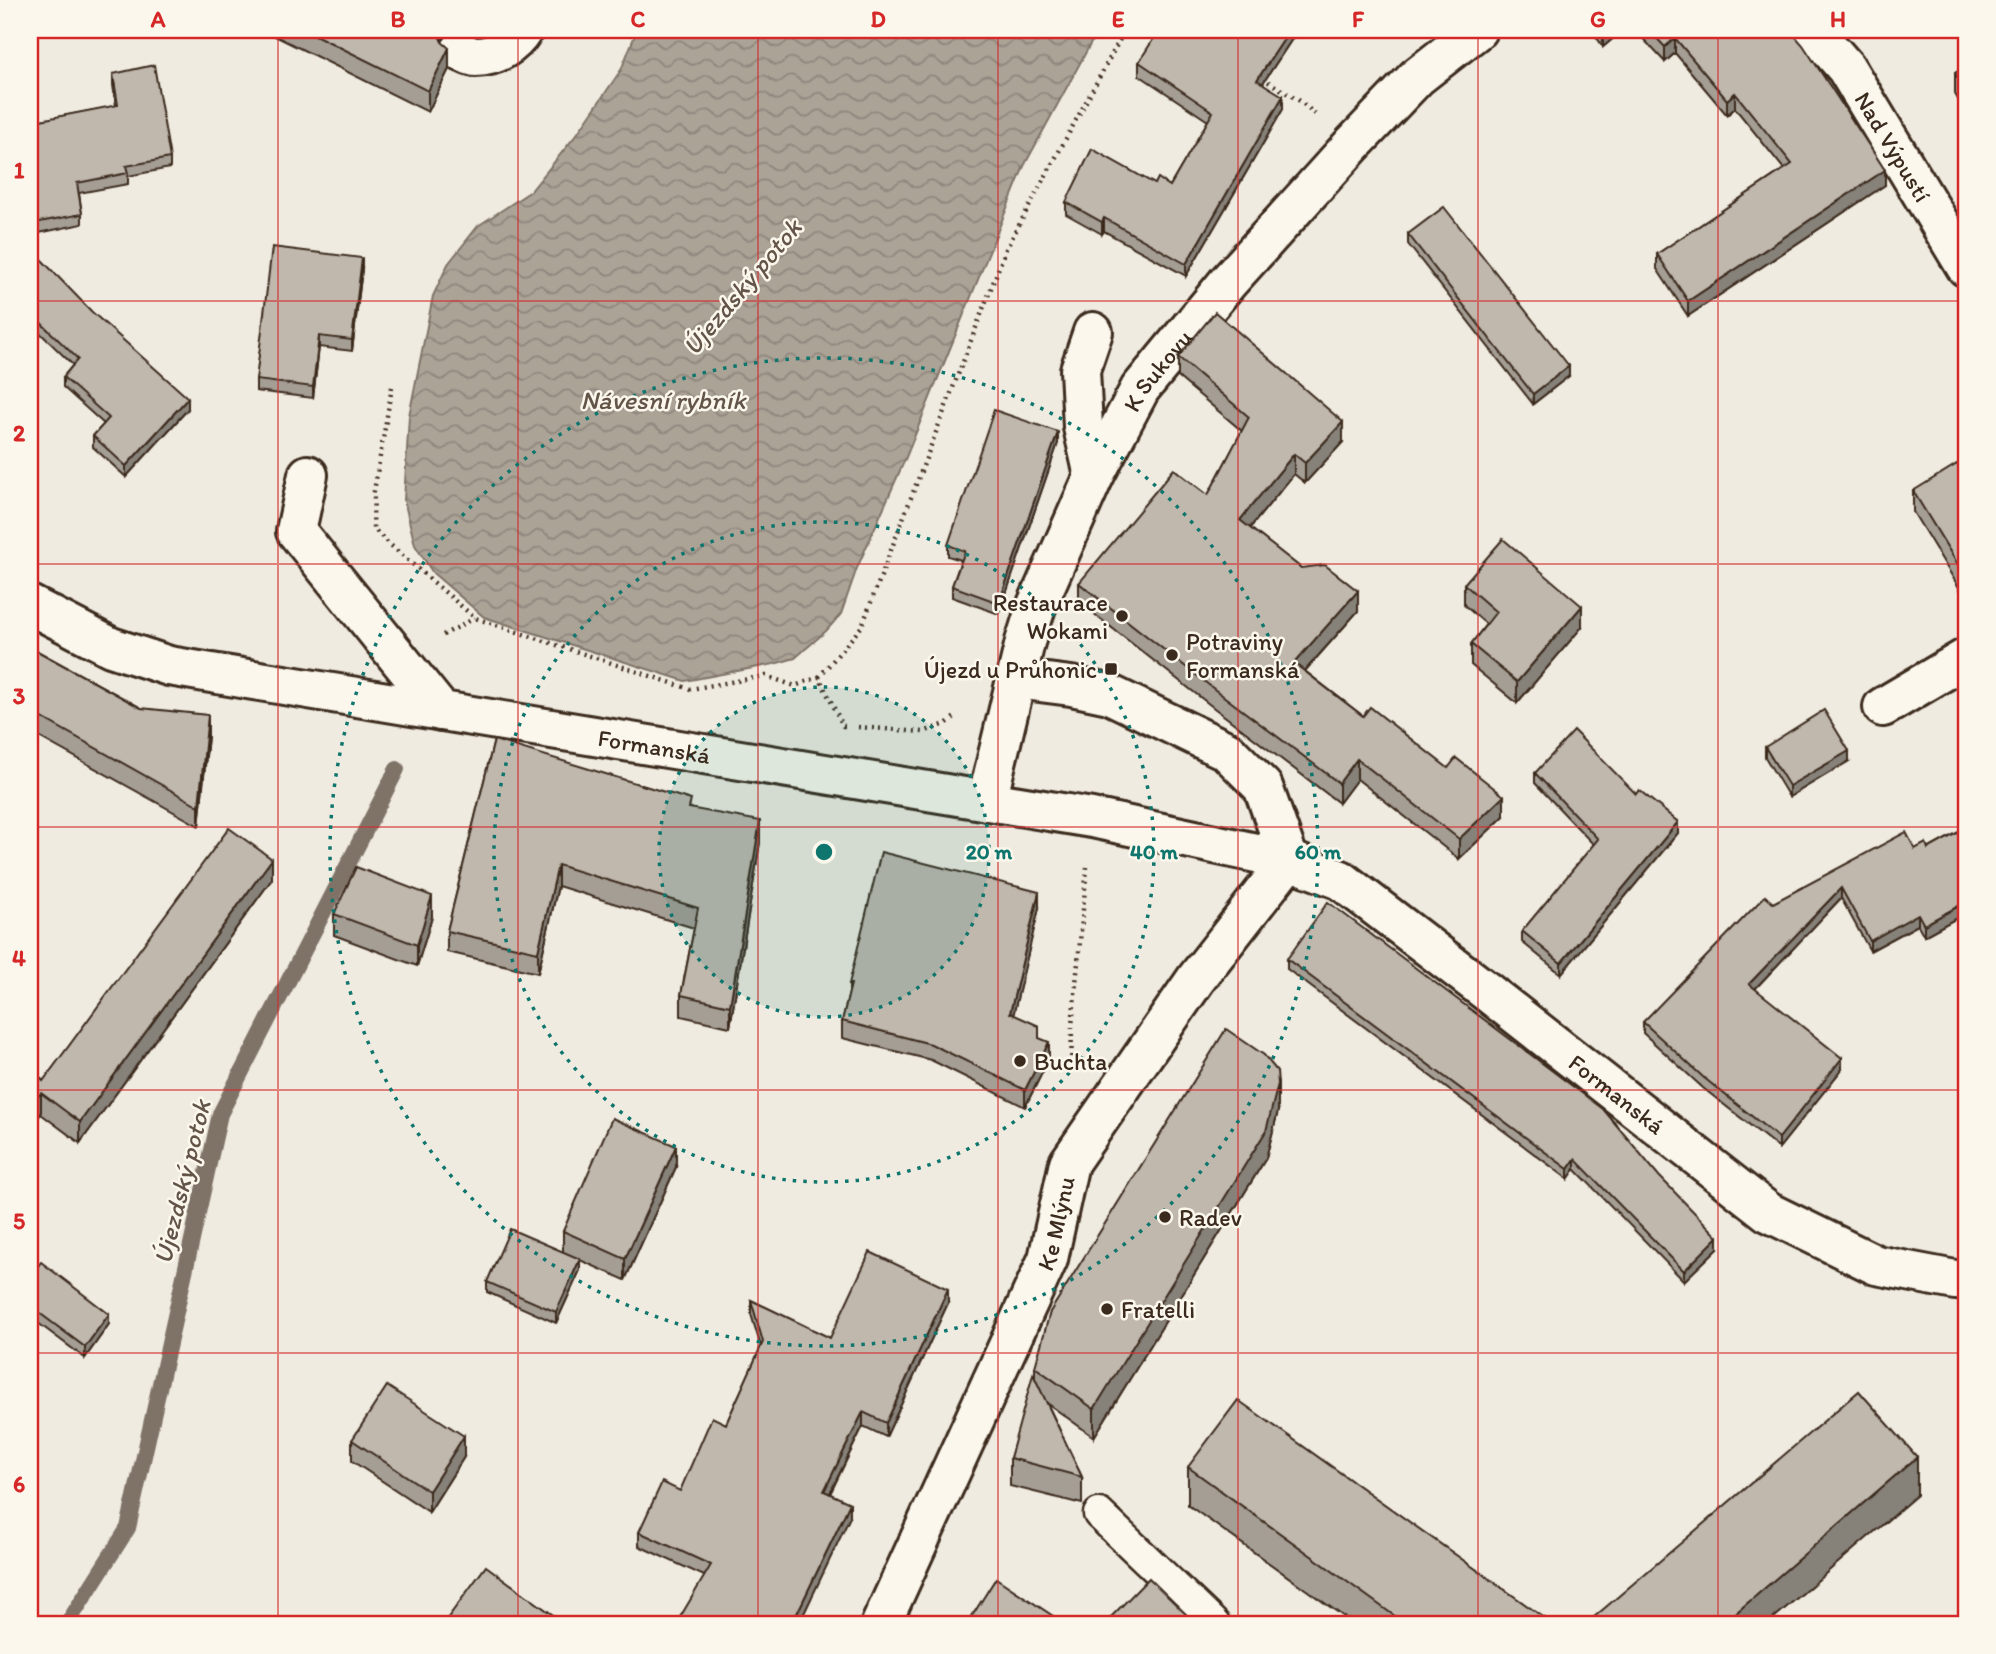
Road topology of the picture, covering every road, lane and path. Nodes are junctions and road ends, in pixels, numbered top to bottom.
1 (523, 30) edge
2 (1125, 30) edge
3 (1477, 30) edge
4 (1813, 30) edge
5 (460, 51) dead end
6 (1253, 72) edge
7 (1300, 101) dead end
8 (1966, 267) edge
9 (1093, 332) dead end
10 (392, 387) dead end
11 (308, 475) dead end
12 (1094, 476) junction
13 (30, 605) edge
14 (1966, 658) edge
15 (820, 677) junction
16 (1016, 680) junction
17 (1883, 707) dead end
18 (964, 710) dead end
19 (441, 711) junction
20 (987, 801) junction
21 (1091, 818) junction
22 (1289, 860) junction
23 (1071, 1080) dead end
24 (1966, 1280) edge
25 (1099, 1514) dead end
26 (881, 1624) edge
27 (1214, 1624) edge

1 - 5 street
2 - 15 path
3 - 12 street, K Sukovu
4 - 8 street, Nad Výpustí
6 - 7 path
9 - 12 street
10 - 15 path
11 - 19 street
12 - 16 street, K Sukovu
13 - 19 street, Formanská
14 - 17 street
15 - 18 path
16 - 20 street, K Sukovu
16 - 22 street
19 - 20 street, Formanská
20 - 21 street, Formanská
21 - 22 street, Formanská
21 - 23 path
22 - 24 street, Formanská
22 - 26 street, Ke Mlýnu
25 - 27 lane

